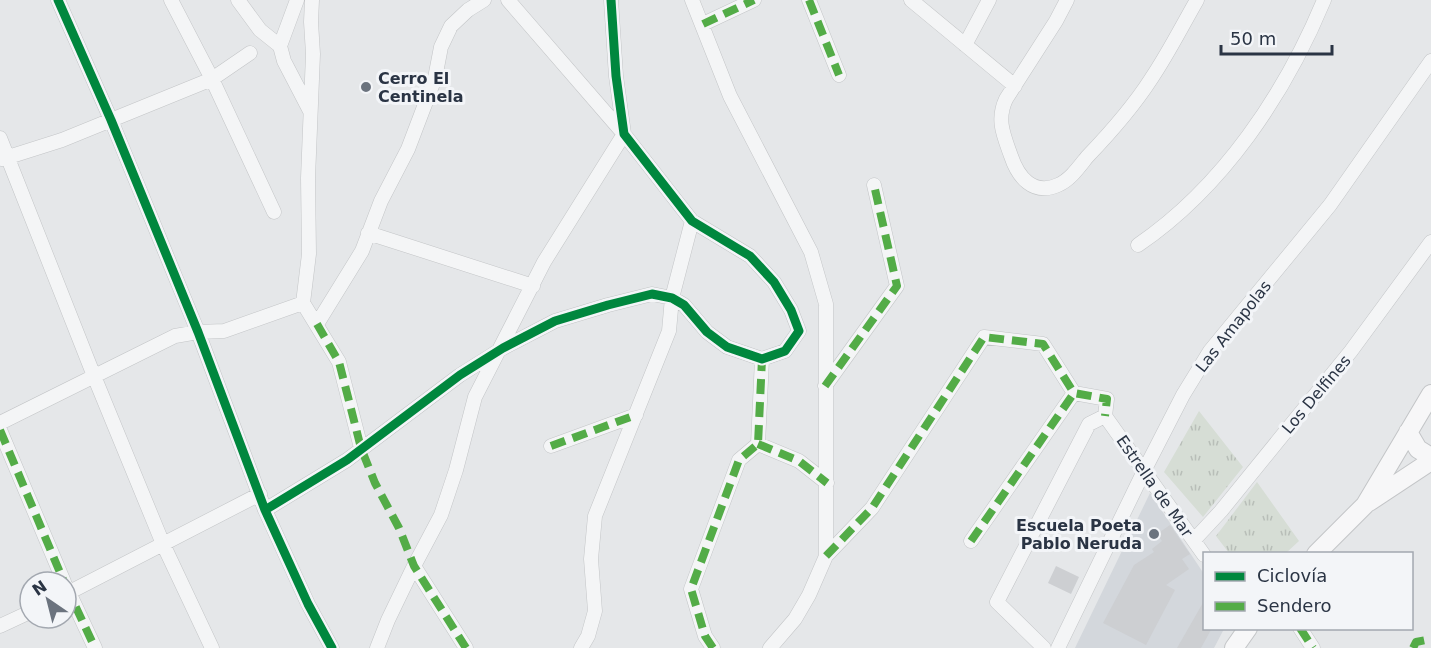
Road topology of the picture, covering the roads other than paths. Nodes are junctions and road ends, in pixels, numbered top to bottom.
1 (58, 0) edge
2 (171, 0) edge
3 (238, 0) edge
4 (297, 0) edge
5 (312, 0) edge
6 (484, 0) edge
7 (508, 0) edge
8 (611, 0) edge
9 (692, 0) edge
10 (754, 0) edge
11 (809, 0) edge
12 (911, 0) edge
13 (989, 0) edge
14 (1068, 0) edge
15 (1197, 0) edge
16 (1324, 0) edge
17 (703, 24) junction
18 (965, 45) junction
19 (280, 46) junction
20 (250, 53) dead end
21 (1431, 61) edge
22 (839, 75) dead end
23 (212, 79) junction
24 (1015, 86) junction
25 (310, 111) junction
26 (111, 120) junction
27 (624, 134) junction
28 (0, 138) edge
29 (4, 158) edge
30 (874, 185) dead end
31 (274, 212) dead end
32 (692, 221) junction
33 (368, 233) junction
34 (1431, 242) edge
35 (1138, 245) dead end
36 (533, 286) junction
37 (672, 298) junction
38 (303, 303) junction
39 (317, 324) junction
40 (198, 332) junction
41 (498, 351) junction
42 (762, 359) junction
43 (94, 376) junction
44 (825, 386) junction
45 (1074, 393) junction
46 (1431, 394) edge
47 (636, 415) junction
48 (1105, 416) junction
49 (0, 423) edge
50 (0, 430) edge
51 (1408, 432) junction
52 (758, 444) junction
53 (551, 446) dead end
54 (361, 448) junction
55 (1431, 459) edge
56 (1144, 471) junction
57 (826, 483) junction
58 (260, 494) junction
59 (1365, 505) junction
60 (265, 510) junction
61 (1194, 540) junction
62 (971, 541) dead end
63 (163, 544) junction
64 (1318, 552) edge
65 (1203, 554) edge
66 (826, 556) junction
67 (414, 566) junction
68 (58, 570) edge
69 (78, 583) edge
70 (78, 613) edge
71 (18, 618) edge
72 (0, 626) edge
73 (1247, 630) edge
74 (1301, 630) edge
75 (95, 648) edge
76 (212, 648) edge
77 (332, 648) edge
78 (377, 648) edge
79 (466, 648) edge
80 (581, 648) edge
81 (713, 648) edge
82 (770, 648) edge
83 (1044, 648) edge
84 (1058, 648) edge
85 (1234, 648) edge
86 (1313, 648) edge

1 - 26 street
2 - 23 street
3 - 19 street
4 - 19 street
5 - 25 street
6 - 33 street
7 - 27 street
8 - 27 street
9 - 17 street
10 - 17 street
11 - 22 street
12 - 18 street
13 - 18 street
14 - 24 street
15 - 24 street
16 - 35 street
17 - 44 street
18 - 24 street
19 - 25 street
20 - 23 street
21 - 56 street, Las Amapolas
23 - 26 street
23 - 31 street
25 - 38 street
26 - 29 street
26 - 40 street
27 - 32 street
27 - 36 street
28 - 29 street
29 - 43 street
30 - 44 street
32 - 37 street
32 - 42 street
33 - 36 street
33 - 39 street
34 - 61 street, Los Delfines
36 - 41 street
37 - 41 street
37 - 42 street
37 - 47 street
38 - 39 street
38 - 40 street
39 - 54 street
40 - 43 street
40 - 58 street
41 - 54 street
41 - 67 street
42 - 52 street
43 - 49 street
43 - 63 street
44 - 57 street
45 - 48 street, Estrella de Mar
45 - 62 street
45 - 66 street
46 - 51 street
47 - 53 street
47 - 80 street
48 - 56 street, Estrella de Mar
48 - 83 street
50 - 68 street
51 - 55 street
51 - 59 street
52 - 57 street
52 - 81 street
54 - 60 street
55 - 59 street
56 - 61 street, Estrella de Mar
56 - 84 street, Las Amapolas
57 - 66 street
58 - 60 street
58 - 63 street
59 - 64 street
60 - 77 street
61 - 65 street, Estrella de Mar
63 - 69 street
63 - 76 street
66 - 82 street
67 - 78 street
67 - 79 street
70 - 75 street
71 - 72 street
73 - 85 street
74 - 86 street

